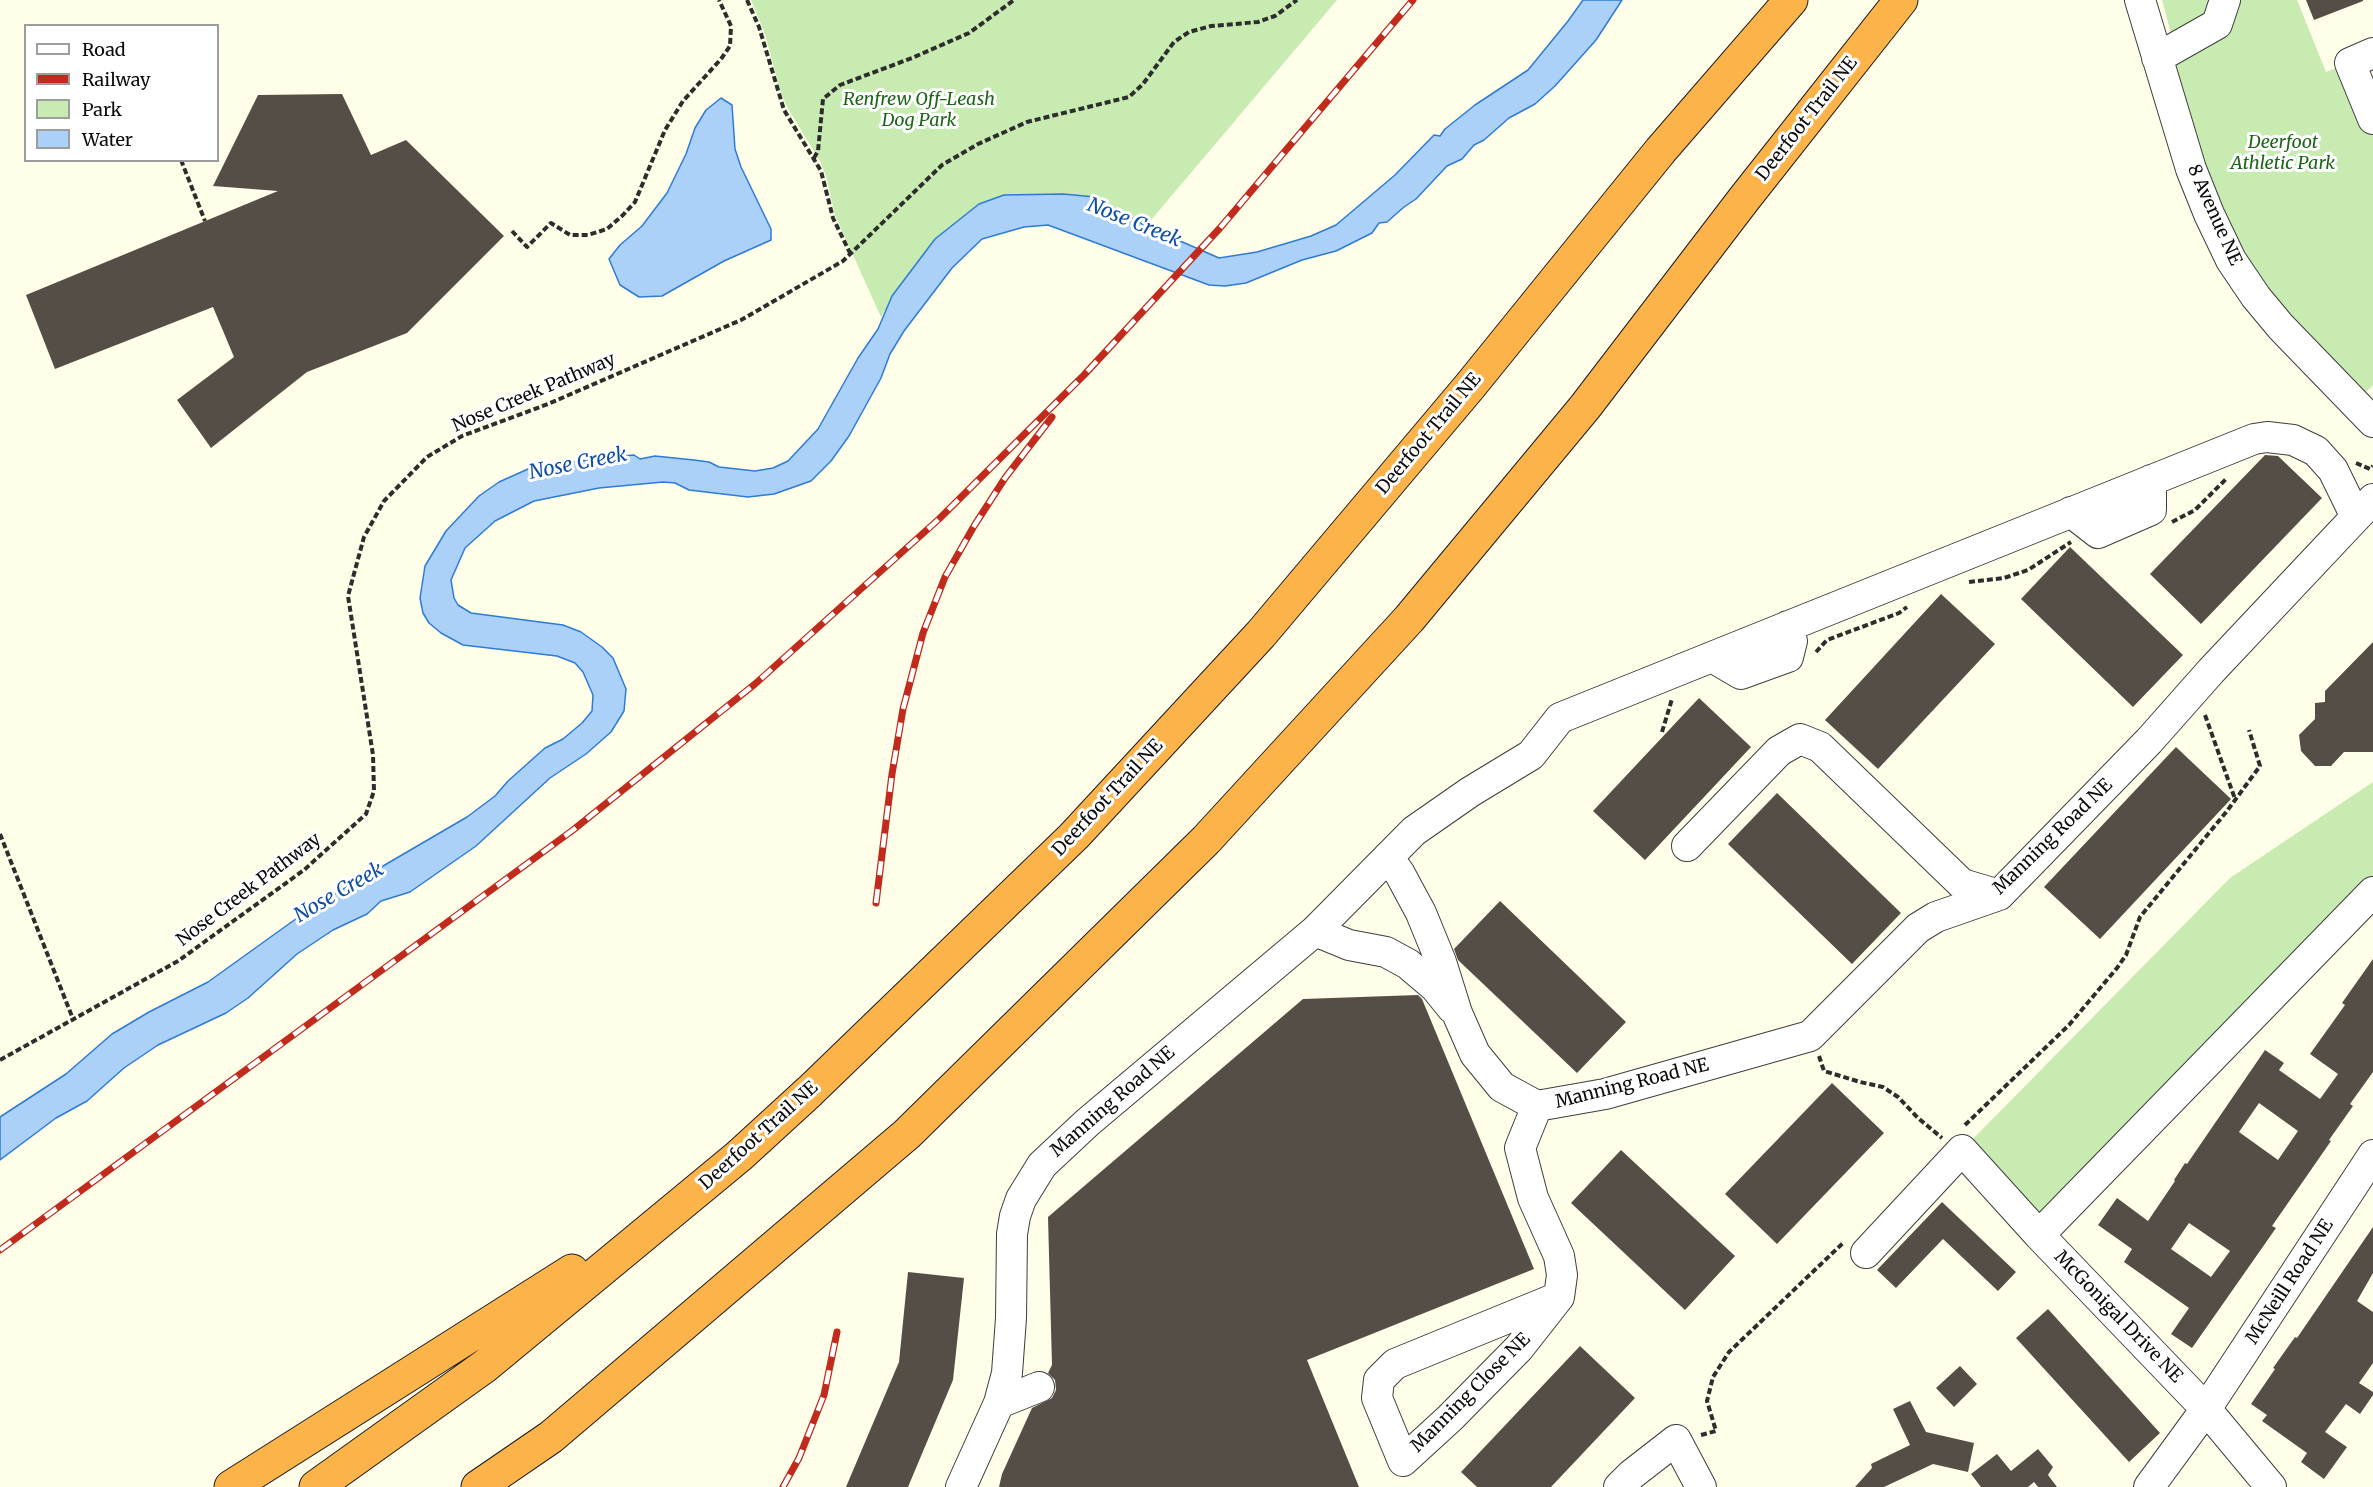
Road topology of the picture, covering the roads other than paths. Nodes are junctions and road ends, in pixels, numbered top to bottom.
1 (1791, 0) edge
2 (1901, 0) edge
3 (2140, 0) edge
4 (2225, 0) edge
5 (2157, 58) junction
6 (2362, 58) edge
7 (2373, 119) edge
8 (2367, 404) edge
9 (2364, 508) edge
10 (1687, 846) dead end
11 (1388, 857) junction
12 (2373, 892) edge
13 (1999, 895) junction
14 (1315, 931) junction
15 (1457, 1013) junction
16 (1537, 1106) junction
17 (2373, 1155) edge
18 (740, 1156) junction
19 (2039, 1235) junction
20 (1855, 1248) road end
21 (1559, 1297) junction
22 (1039, 1387) dead end
23 (999, 1403) junction
24 (2206, 1409) junction
25 (551, 1437) junction
26 (231, 1487) edge
27 (316, 1487) edge
28 (477, 1487) edge
29 (511, 1487) edge
30 (961, 1487) edge
31 (1619, 1487) edge
32 (1701, 1487) edge
33 (2149, 1487) edge
34 (2271, 1487) edge

1 - 18 highway, Deerfoot Trail NE
2 - 25 highway, Deerfoot Trail NE
3 - 5 street, 8 Avenue NE
4 - 5 street
5 - 8 street, 8 Avenue NE
6 - 7 street
9 - 11 street
9 - 13 street, Manning Road NE
10 - 13 street
11 - 14 street
11 - 15 street, Manning Road NE
12 - 19 street
13 - 16 street, Manning Road NE
14 - 15 street, Manning Road NE
14 - 23 street, Manning Road NE
15 - 16 street, Manning Road NE
16 - 21 street
17 - 24 street, McNeill Road NE
18 - 26 highway
18 - 27 highway, Deerfoot Trail NE
19 - 20 street, McGonigal Drive NE
19 - 24 street, McGonigal Drive NE
21 - 21 street, Manning Close NE
22 - 23 street
23 - 30 street, Manning Road NE
24 - 33 street, McNeill Road NE
24 - 34 street, McGonigal Drive NE
25 - 28 highway, Deerfoot Trail NE
25 - 29 highway
31 - 32 street

